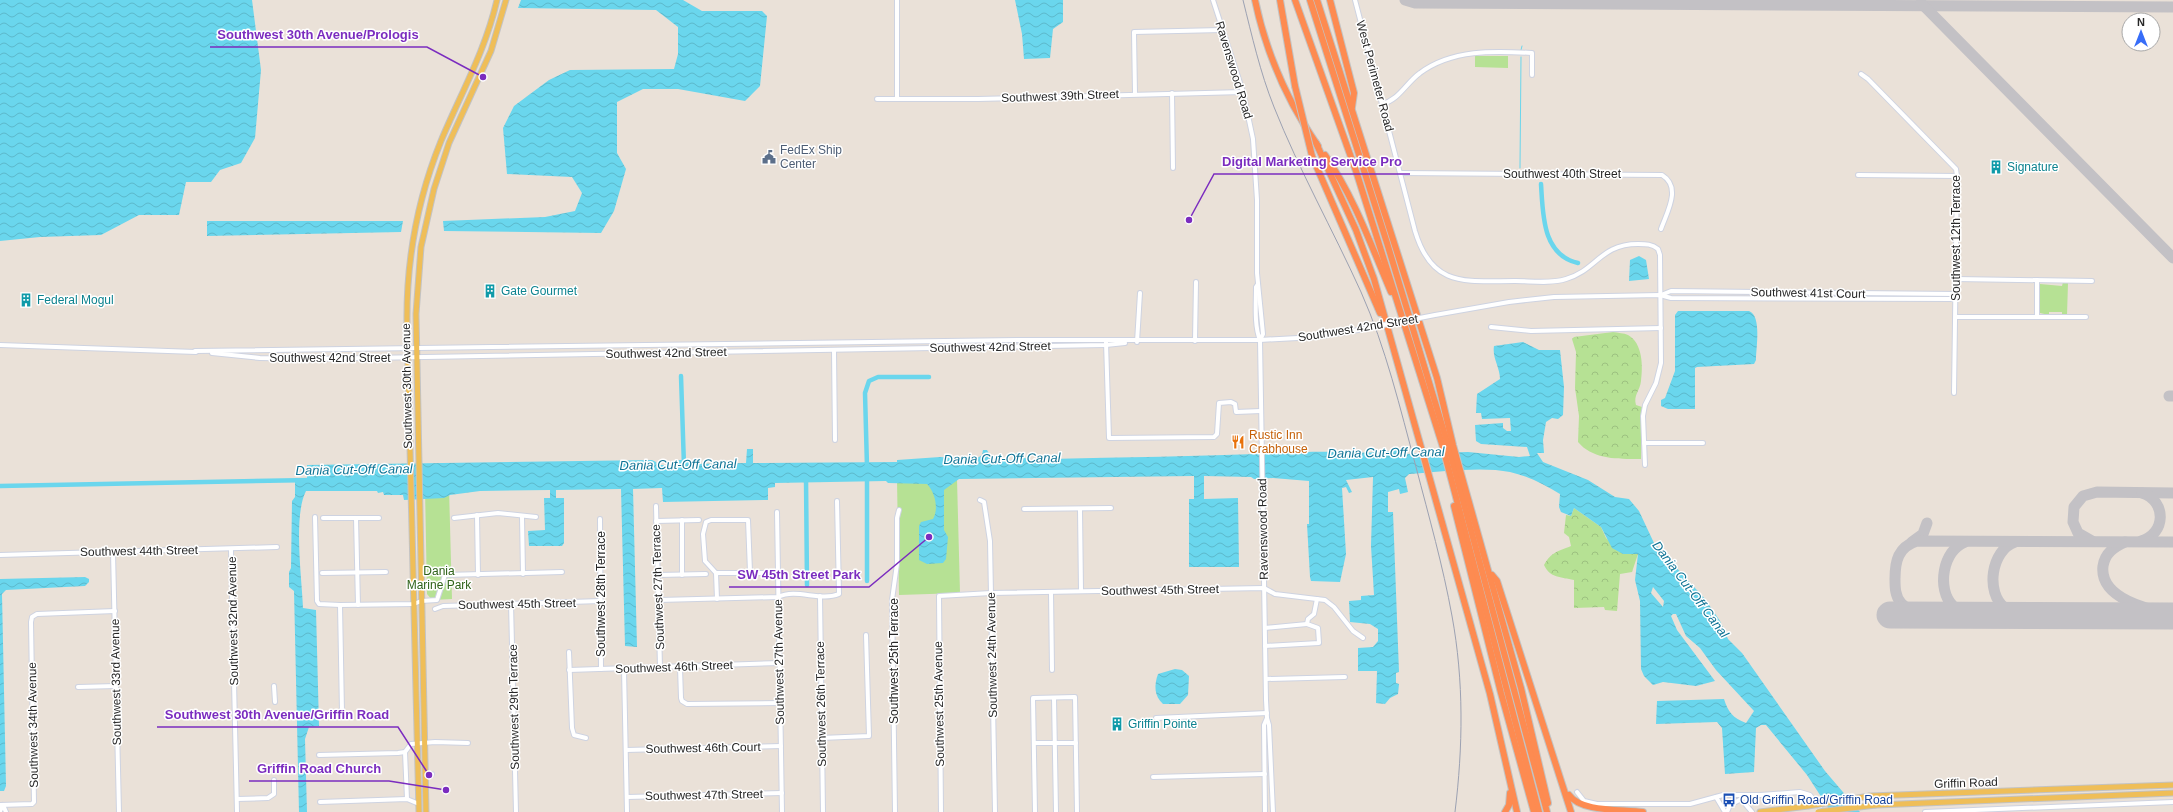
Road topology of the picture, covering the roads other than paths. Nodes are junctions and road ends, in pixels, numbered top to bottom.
1 (497, 0) edge
2 (506, 0) edge
3 (897, 0) edge
4 (1213, 0) edge
5 (1255, 0) edge
6 (1280, 0) edge
7 (1291, 0) edge
8 (1296, 0) edge
9 (1310, 0) edge
10 (1317, 0) edge
11 (1330, 0) edge
12 (1355, 0) edge
13 (1222, 30) junction
14 (1861, 74) dead end
15 (1532, 76) dead end
16 (1172, 92) junction
17 (1243, 92) junction
18 (1135, 94) junction
19 (877, 99) dead end
20 (897, 99) junction
21 (1382, 104) junction
22 (1351, 109) junction
23 (1316, 142) junction
24 (1173, 168) dead end
25 (1400, 173) junction
26 (1858, 175) dead end
27 (1957, 176) junction
28 (1661, 229) dead end
29 (1956, 279) junction
30 (2037, 280) junction
31 (2092, 281) dead end
32 (1196, 282) dead end
33 (1140, 294) dead end
34 (1956, 294) junction
35 (1393, 295) junction
36 (1660, 295) junction
37 (1554, 297) joint
38 (1956, 299) junction
39 (2037, 317) junction
40 (2086, 317) dead end
41 (1956, 318) junction
42 (1491, 327) dead end
43 (1661, 328) junction
44 (1390, 339) junction
45 (1106, 340) junction
46 (1260, 340) junction
47 (1195, 341) junction
48 (942, 342) junction
49 (1137, 342) junction
50 (800, 344) junction
51 (0, 345) edge
52 (1106, 345) junction
53 (931, 348) junction
54 (408, 349) junction
55 (416, 349) junction
56 (788, 350) junction
57 (834, 350) junction
58 (194, 351) junction
59 (408, 358) junction
60 (416, 358) junction
61 (1954, 393) dead end
62 (1261, 411) junction
63 (835, 440) dead end
64 (1644, 443) junction
65 (1703, 443) dead end
66 (1445, 445) junction
67 (1645, 465) dead end
68 (1454, 477) junction
69 (980, 500) dead end
70 (837, 501) dead end
71 (656, 506) dead end
72 (1111, 508) dead end
73 (1024, 509) dead end
74 (1080, 509) junction
75 (899, 510) dead end
76 (777, 512) dead end
77 (477, 515) junction
78 (315, 517) dead end
79 (522, 517) junction
80 (536, 517) dead end
81 (323, 518) dead end
82 (356, 518) junction
83 (379, 518) dead end
84 (454, 518) dead end
85 (600, 519) dead end
86 (682, 520) junction
87 (699, 520) dead end
88 (656, 521) junction
89 (277, 548) dead end
90 (231, 550) junction
91 (114, 552) junction
92 (0, 554) edge
93 (1489, 571) junction
94 (386, 572) dead end
95 (562, 572) dead end
96 (750, 572) junction
97 (322, 573) dead end
98 (358, 573) junction
99 (716, 573) junction
100 (777, 573) junction
101 (523, 574) junction
102 (682, 574) junction
103 (706, 574) dead end
104 (478, 575) junction
105 (658, 575) junction
106 (1264, 588) junction
107 (1082, 591) junction
108 (1051, 592) junction
109 (991, 593) junction
110 (820, 596) junction
111 (939, 596) joint
112 (778, 598) junction
113 (717, 599) junction
114 (1317, 599) junction
115 (659, 600) junction
116 (421, 601) junction
117 (601, 602) junction
118 (511, 603) junction
119 (414, 604) junction
120 (358, 605) junction
121 (340, 606) junction
122 (435, 609) dead end
123 (115, 611) junction
124 (1308, 624) junction
125 (1265, 628) junction
126 (866, 635) dead end
127 (1363, 638) dead end
128 (1265, 646) junction
129 (569, 652) dead end
130 (780, 663) junction
131 (680, 666) junction
132 (660, 667) junction
133 (624, 668) junction
134 (601, 669) junction
135 (569, 670) junction
136 (1052, 670) dead end
137 (1345, 677) dead end
138 (1266, 679) junction
139 (116, 686) junction
140 (274, 686) dead end
141 (78, 687) dead end
142 (1054, 698) junction
143 (275, 702) dead end
144 (780, 703) junction
145 (342, 712) dead end
146 (1266, 716) junction
147 (1156, 718) dead end
148 (586, 738) dead end
149 (822, 738) junction
150 (468, 743) dead end
151 (1034, 743) junction
152 (1055, 743) junction
153 (1076, 743) junction
154 (418, 744) junction
155 (424, 744) junction
156 (781, 746) junction
157 (626, 750) junction
158 (405, 752) junction
159 (319, 755) dead end
160 (425, 774) junction
161 (432, 774) dead end
162 (1265, 774) junction
163 (1153, 777) dead end
164 (1510, 779) junction
165 (274, 780) dead end
166 (2173, 785) edge
167 (1565, 791) junction
168 (1577, 792) dead end
169 (782, 793) junction
170 (2173, 793) edge
171 (1757, 795) junction
172 (1748, 796) junction
173 (627, 797) junction
174 (1716, 797) junction
175 (237, 799) junction
176 (407, 799) junction
177 (320, 802) dead end
178 (2173, 802) edge
179 (419, 804) junction
180 (2, 805) edge
181 (2079, 807) junction
182 (1548, 810) edge
183 (0, 811) edge
184 (1536, 811) edge
185 (6, 812) edge
186 (119, 812) edge
187 (237, 812) edge
188 (419, 812) edge
189 (426, 812) edge
190 (516, 812) edge
191 (627, 812) edge
192 (782, 812) edge
193 (823, 812) edge
194 (895, 812) edge
195 (941, 812) edge
196 (995, 812) edge
197 (1035, 812) edge
198 (1056, 812) edge
199 (1077, 812) edge
200 (1266, 812) edge
201 (1273, 812) edge
202 (1505, 812) edge
203 (1517, 812) edge
204 (1571, 812) edge
205 (1643, 812) edge
206 (1726, 812) edge
207 (1752, 812) edge
208 (1760, 812) edge
209 (1818, 812) edge
210 (1823, 812) edge
211 (1925, 812) edge
212 (2080, 812) edge

1 - 54 main road, Southwest 30th Avenue
2 - 55 main road, Southwest 30th Avenue
3 - 20 street
4 - 13 street, Ravenswood Road
5 - 23 highway
6 - 44 highway, bridge
7 - 35 highway
8 - 66 highway
9 - 66 highway
10 - 22 highway
11 - 22 highway
12 - 21 street, West Perimeter Road
13 - 17 street, Ravenswood Road
13 - 18 street
14 - 27 street, Southwest 12th Terrace
15 - 21 street
16 - 17 street, Southwest 39th Street
16 - 18 street, Southwest 39th Street
16 - 24 street
17 - 46 street, Ravenswood Road
18 - 20 street, Southwest 39th Street
19 - 20 street, Southwest 39th Street
21 - 25 street, West Perimeter Road
22 - 66 highway
23 - 35 highway
23 - 44 highway
25 - 28 street, Southwest 40th Street
25 - 36 street, West Perimeter Road
26 - 27 street
27 - 29 street, Southwest 12th Terrace
29 - 30 street
29 - 34 street, Southwest 12th Terrace
30 - 31 street
30 - 39 street
32 - 47 street
33 - 49 street
34 - 36 street, Southwest 41st Court
34 - 38 street, Southwest 12th Terrace
35 - 66 highway
36 - 37 street, Southwest 41st Court
36 - 38 street, Southwest 41st Court
36 - 43 street
37 - 46 street, Southwest 42nd Street, bridge
38 - 41 street, Southwest 12th Terrace
39 - 40 street
39 - 41 street
41 - 61 street, Southwest 12th Terrace
42 - 43 street
43 - 64 street
44 - 164 highway
45 - 48 street, Southwest 42nd Street
45 - 49 street, Southwest 42nd Street
45 - 52 street
46 - 47 street, Southwest 42nd Street
46 - 62 street, Ravenswood Road
47 - 49 street, Southwest 42nd Street
48 - 50 street, Southwest 42nd Street
48 - 53 street
49 - 52 street, Southwest 42nd Street
50 - 55 street, Southwest 42nd Street
50 - 56 street
51 - 58 street, Southwest 42nd Street
52 - 53 street, Southwest 42nd Street
52 - 62 street
53 - 57 street, Southwest 42nd Street
54 - 55 street, Southwest 42nd Street
54 - 58 street, Southwest 42nd Street
54 - 59 main road, Southwest 30th Avenue
55 - 60 main road, Southwest 30th Avenue
56 - 57 street, Southwest 42nd Street
56 - 60 street, Southwest 42nd Street
57 - 63 street
58 - 59 street, Southwest 42nd Street
59 - 60 street, Southwest 42nd Street
59 - 119 main road, Southwest 30th Avenue
60 - 116 main road, Southwest 30th Avenue
62 - 106 street, Ravenswood Road
64 - 65 street
64 - 67 street
66 - 68 highway
66 - 68 highway
68 - 93 highway
68 - 182 highway
68 - 184 highway
69 - 109 street, Southwest 24th Avenue
70 - 110 street
71 - 88 street, Southwest 27th Terrace
72 - 74 street
73 - 74 street
74 - 107 street
75 - 194 street, Southwest 25th Terrace
76 - 100 street, Southwest 27th Avenue
77 - 79 street
77 - 84 street
77 - 104 street
78 - 121 street
79 - 80 street
79 - 101 street
81 - 82 street
82 - 83 street
82 - 98 street
85 - 117 street, Southwest 28th Terrace
86 - 87 street
86 - 88 street
86 - 102 street
88 - 105 street, Southwest 27th Terrace
89 - 90 street, Southwest 44th Street
90 - 91 street, Southwest 44th Street
90 - 175 street, Southwest 32nd Avenue
91 - 92 street, Southwest 44th Street
91 - 123 street, Southwest 33rd Avenue
93 - 167 highway
93 - 182 highway
94 - 98 street
95 - 101 street
96 - 99 street
96 - 99 street
96 - 100 street
97 - 98 street
98 - 120 street
99 - 113 street
100 - 112 street, Southwest 27th Avenue
101 - 104 street
102 - 103 street
102 - 105 street
104 - 116 street
105 - 115 street, Southwest 27th Terrace
106 - 107 street, Southwest 45th Street
106 - 114 street, Southwest 45th Street
106 - 125 street, Ravenswood Road
107 - 108 street, Southwest 45th Street
108 - 109 street, Southwest 45th Street
108 - 136 street
109 - 111 street, Southwest 45th Street
109 - 196 street, Southwest 24th Avenue
110 - 112 street
110 - 149 street, Southwest 26th Terrace
111 - 195 street, Southwest 25th Avenue
112 - 113 street
112 - 130 street, Southwest 27th Avenue
113 - 115 street
114 - 124 street
114 - 127 street, Southwest 45th Street
115 - 132 street, Southwest 27th Terrace
116 - 119 street
116 - 155 main road, Southwest 30th Avenue
117 - 118 street, Southwest 45th Street
117 - 134 street, Southwest 28th Terrace
118 - 122 street, Southwest 45th Street
118 - 190 street, Southwest 29th Terrace
119 - 120 street
119 - 154 main road, Southwest 30th Avenue
120 - 121 street
121 - 145 street
123 - 139 street, Southwest 33rd Avenue
123 - 180 street, Southwest 34th Avenue
124 - 125 street
124 - 128 street
125 - 128 street, Ravenswood Road
126 - 149 street
128 - 138 street, Ravenswood Road
129 - 135 street
130 - 131 street, Southwest 46th Street
130 - 144 street, Southwest 27th Avenue
131 - 132 street, Southwest 46th Street
131 - 144 street
132 - 133 street, Southwest 46th Street
133 - 134 street, Southwest 46th Street
133 - 157 street
134 - 135 street, Southwest 46th Street
135 - 148 street
137 - 138 street
138 - 146 street, Ravenswood Road
139 - 141 street
139 - 186 street, Southwest 33rd Avenue
140 - 143 street
142 - 151 street
142 - 152 street
142 - 153 street
144 - 156 street, Southwest 27th Avenue
146 - 147 street
146 - 162 street, Ravenswood Road
146 - 201 street, Ravenswood Road
149 - 193 street, Southwest 26th Terrace
150 - 155 street
151 - 152 street
151 - 197 street
152 - 153 street
152 - 198 street
153 - 199 street
154 - 155 street
154 - 158 street
154 - 179 main road, Southwest 30th Avenue
155 - 160 main road, Southwest 30th Avenue
156 - 157 street, Southwest 46th Court
156 - 169 street, Southwest 27th Avenue
157 - 173 street
158 - 159 street
158 - 176 street
160 - 161 street
160 - 189 main road, Southwest 30th Avenue
162 - 163 street
162 - 200 street, Ravenswood Road
164 - 202 highway
164 - 203 highway
165 - 175 street
166 - 208 main road, Griffin Road, bridge
167 - 204 highway
167 - 205 highway
168 - 174 street
169 - 173 street, Southwest 47th Street
169 - 192 street, Southwest 27th Avenue
170 - 209 main road, Griffin Road, bridge
171 - 172 street
171 - 174 street
171 - 210 street
172 - 206 street
172 - 207 street
173 - 191 street
174 - 206 street
175 - 187 street, Southwest 32nd Avenue
176 - 177 street
176 - 179 street
178 - 181 street
179 - 188 main road, Southwest 30th Avenue
180 - 183 street
180 - 185 street
181 - 211 street
181 - 212 street

